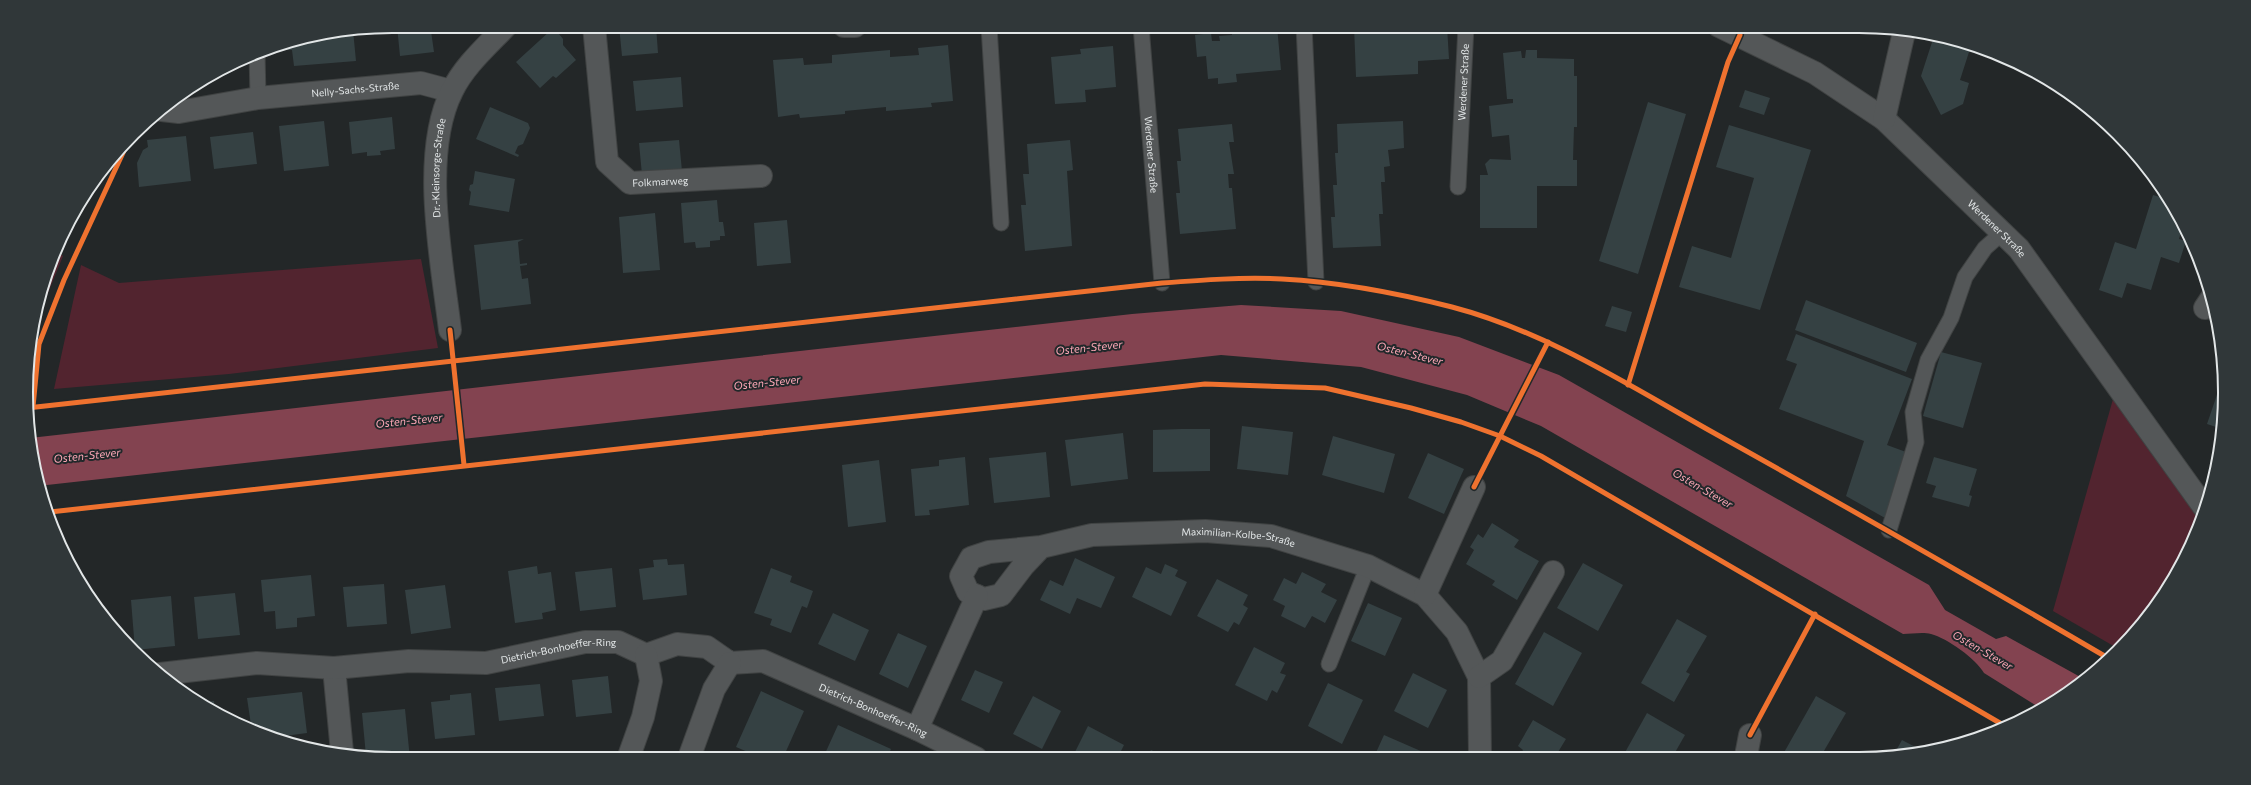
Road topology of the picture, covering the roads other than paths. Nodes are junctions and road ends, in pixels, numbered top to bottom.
1 (499, 33) edge
2 (595, 33) edge
3 (989, 33) edge
4 (1142, 33) edge
5 (1304, 33) edge
6 (1466, 33) edge
7 (1733, 33) edge
8 (1903, 36) edge
9 (257, 59) edge
10 (452, 91) junction
11 (258, 98) junction
12 (169, 111) edge
13 (1884, 119) junction
14 (761, 176) dead end
15 (1458, 187) dead end
16 (1001, 223) dead end
17 (2002, 233) junction
18 (1162, 282) dead end
19 (1316, 282) dead end
20 (450, 330) dead end
21 (1474, 487) dead end
22 (2201, 502) edge
23 (1889, 530) dead end
24 (1041, 546) junction
25 (1368, 566) junction
26 (1553, 572) dead end
27 (1425, 595) junction
28 (977, 596) junction
29 (646, 655) junction
30 (730, 662) junction
31 (1329, 664) dead end
32 (334, 668) junction
33 (168, 673) edge
34 (1479, 677) junction
35 (917, 729) junction
36 (1750, 735) dead end
37 (342, 748) edge
38 (630, 752) edge
39 (691, 752) edge
40 (964, 752) edge
41 (1480, 752) edge
42 (1747, 752) edge

1 - 10 street, Dr.-Kleinsorge-Straße
2 - 14 street, Folkmarweg
3 - 16 lane
4 - 18 lane, Werdener Straße
5 - 19 lane
6 - 15 lane, Werdener Straße
7 - 13 street, Werdener Straße
8 - 13 street
9 - 11 lane
10 - 11 street, Nelly-Sachs-Straße
10 - 20 street, Dr.-Kleinsorge-Straße
11 - 12 street, Nelly-Sachs-Straße
13 - 17 street, Werdener Straße
17 - 22 street, Werdener Straße
17 - 23 lane
21 - 27 street
24 - 25 street, Maximilian-Kolbe-Straße
24 - 28 street
24 - 28 street, Maximilian-Kolbe-Straße
25 - 27 street, Maximilian-Kolbe-Straße
25 - 31 lane
26 - 34 street
27 - 34 street, Maximilian-Kolbe-Straße
28 - 35 street
29 - 30 street
29 - 32 street, Dietrich-Bonhoeffer-Ring
29 - 38 street
30 - 35 street, Dietrich-Bonhoeffer-Ring
30 - 39 street
32 - 33 street, Dietrich-Bonhoeffer-Ring
32 - 37 street
34 - 41 street, Maximilian-Kolbe-Straße
35 - 40 street, Dietrich-Bonhoeffer-Ring
36 - 42 street

